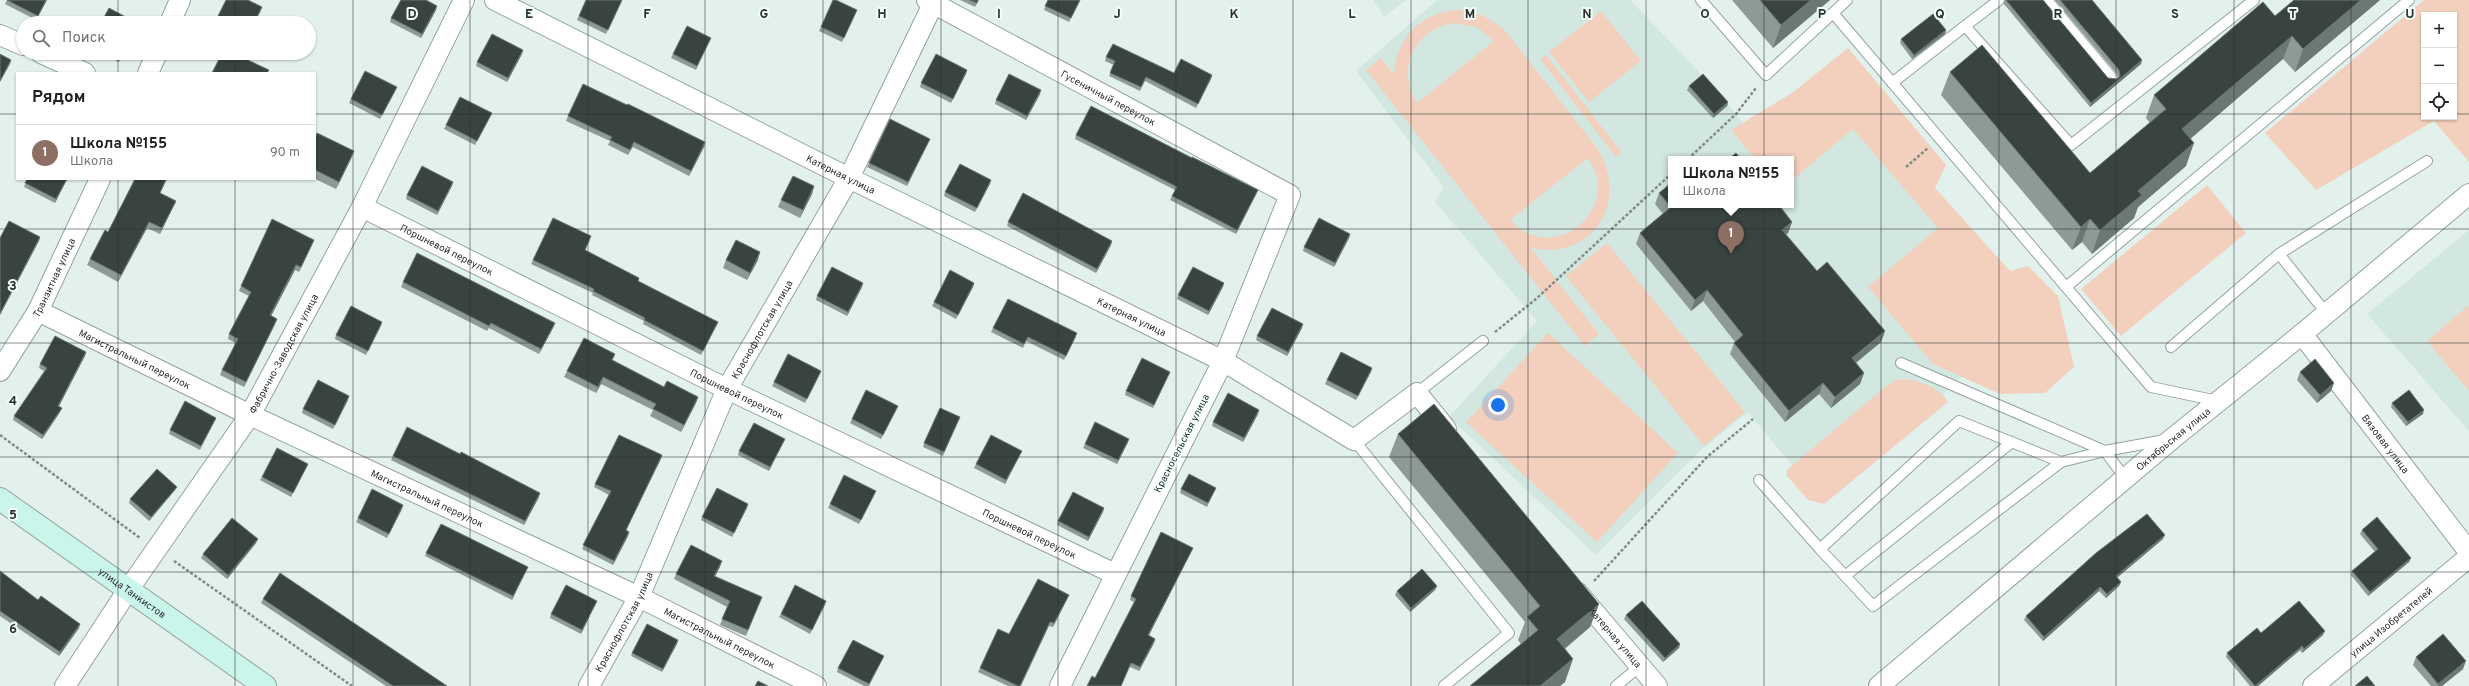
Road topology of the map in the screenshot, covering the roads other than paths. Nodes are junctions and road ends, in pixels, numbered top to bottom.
1 (180, 0) edge
2 (464, 0) edge
3 (495, 0) edge
4 (1701, 0) edge
5 (1847, 0) edge
6 (2000, 0) edge
7 (2047, 0) edge
8 (2254, 0) edge
9 (2409, 0) edge
10 (932, 1) edge
11 (1833, 13) junction
12 (173, 16) edge
13 (1965, 26) junction
14 (0, 35) edge
15 (16, 42) edge
16 (56, 60) edge
17 (154, 60) edge
18 (83, 72) edge
19 (148, 72) edge
20 (2112, 78) edge
21 (1892, 83) junction
22 (2427, 162) dead end
23 (849, 178) junction
24 (100, 180) edge
25 (2469, 194) edge
26 (1290, 195) joint
27 (362, 207) junction
28 (2279, 254) junction
29 (2066, 288) junction
30 (38, 311) junction
31 (2327, 314) junction
32 (2302, 334) junction
33 (1483, 341) road end
34 (2171, 347) dead end
35 (1223, 361) junction
36 (1901, 363) dead end
37 (0, 371) edge
38 (727, 389) junction
39 (1417, 393) junction
40 (2219, 402) junction
41 (250, 415) junction
42 (2173, 438) junction
43 (1354, 440) junction
44 (1457, 442) edge
45 (2012, 442) junction
46 (2105, 451) junction
47 (2061, 462) junction
48 (2125, 478) junction
49 (1759, 480) dead end
50 (0, 499) edge
51 (1820, 549) junction
52 (2469, 552) edge
53 (2469, 557) edge
54 (1115, 574) junction
55 (1845, 576) junction
56 (1566, 578) edge
57 (128, 590) junction
58 (639, 597) junction
59 (1640, 666) junction
60 (65, 686) edge
61 (265, 686) edge
62 (589, 686) edge
63 (815, 686) edge
64 (1060, 686) edge
65 (1444, 686) edge
66 (1616, 686) edge
67 (1657, 686) edge
68 (1879, 686) edge
69 (2313, 686) edge

1 - 12 street
2 - 27 street, Фабрично-Заводская улица
3 - 23 street, Катерная улица
4 - 11 lane
5 - 11 lane
6 - 13 lane
7 - 20 lane
8 - 13 lane
9 - 29 lane
10 - 23 street, Краснофлотская улица
10 - 26 street, Гусеничный переулок
11 - 21 lane
13 - 21 lane
14 - 15 street
16 - 18 street
17 - 19 street
21 - 29 lane
22 - 28 lane
23 - 35 street, Катерная улица
23 - 38 street, Краснофлотская улица
24 - 30 street, Транзитная улица
25 - 31 street, Октябрьская улица
26 - 35 street, Красносельская улица
27 - 38 street, Поршневой переулок
27 - 41 street, Фабрично-Заводская улица
28 - 31 lane
28 - 34 lane
29 - 40 lane
30 - 37 street, Транзитная улица
30 - 41 street, Магистральный переулок
31 - 32 street, Октябрьская улица
32 - 40 street, Октябрьская улица
32 - 52 street, Вязовая улица
33 - 39 lane
35 - 43 street, Катерная улица
35 - 54 street, Красносельская улица
36 - 46 lane
38 - 54 street, Поршневой переулок
38 - 58 street, Краснофлотская улица
39 - 43 street
39 - 44 street
40 - 42 street, Октябрьская улица
41 - 57 street, Фабрично-Заводская улица
41 - 58 street, Магистральный переулок
42 - 46 lane
42 - 48 street, Октябрьская улица
43 - 65 lane
45 - 47 lane
45 - 51 lane
45 - 55 lane
46 - 47 lane
46 - 48 lane
47 - 55 lane
48 - 68 street, Октябрьская улица
49 - 51 lane
50 - 57 street, улица Танкистов
51 - 55 lane
53 - 69 street, улица Изобретателей
54 - 64 street, Красносельская улица
56 - 59 street, Катерная улица
57 - 60 street, Фабрично-Заводская улица
57 - 61 street, улица Танкистов
58 - 62 street, Краснофлотская улица
58 - 63 street, Магистральный переулок
59 - 66 lane
59 - 67 street, Катерная улица

